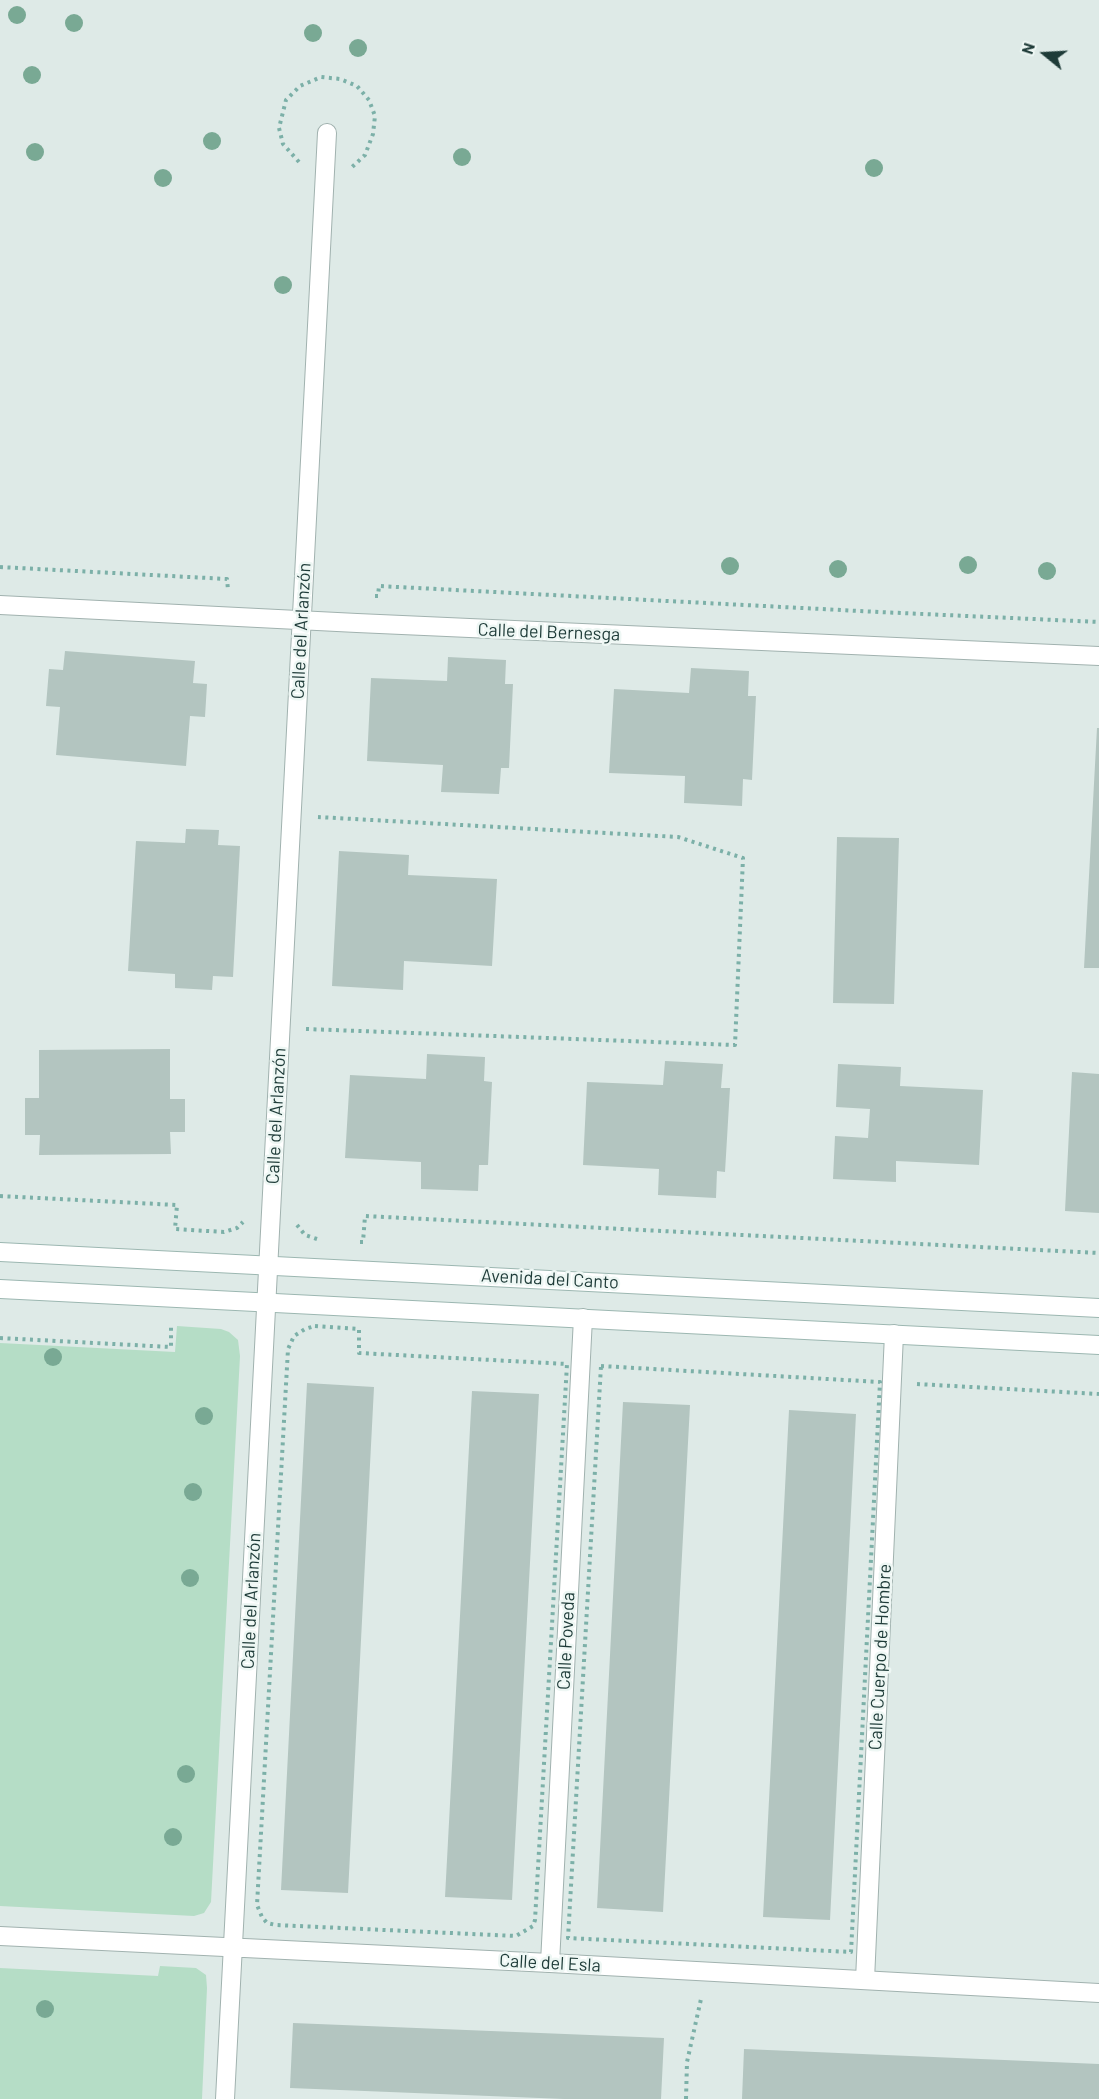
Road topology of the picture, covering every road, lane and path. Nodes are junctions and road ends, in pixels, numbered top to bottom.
1 (327, 133) dead end
2 (303, 169) dead end
3 (345, 172) dead end
4 (0, 567) edge
5 (237, 590) dead end
6 (369, 596) dead end
7 (0, 605) edge
8 (302, 621) junction
9 (1099, 622) edge
10 (1099, 656) edge
11 (311, 816) dead end
12 (300, 1029) dead end
13 (0, 1196) edge
14 (247, 1215) dead end
15 (294, 1216) dead end
16 (322, 1239) dead end
17 (352, 1242) dead end
18 (0, 1252) edge
19 (1099, 1253) edge
20 (268, 1264) junction
21 (0, 1289) edge
22 (267, 1301) junction
23 (1099, 1308) edge
24 (583, 1318) junction
25 (172, 1321) dead end
26 (894, 1334) junction
27 (0, 1338) edge
28 (1099, 1345) edge
29 (916, 1384) dead end
30 (1099, 1394) edge
31 (598, 1399) joint
32 (276, 1926) joint
33 (0, 1936) edge
34 (233, 1948) junction
35 (550, 1963) junction
36 (865, 1980) junction
37 (1099, 1993) edge
38 (689, 1999) dead end
39 (701, 1999) junction
40 (713, 2000) dead end
41 (225, 2099) edge
42 (686, 2099) edge

1 - 8 street, Calle del Arlanzón
2 - 3 path
4 - 5 path
6 - 9 path
7 - 8 street, Calle del Bernesga
8 - 10 street, Calle del Bernesga
8 - 20 street, Calle del Arlanzón
11 - 12 path
13 - 14 path
15 - 16 path
17 - 19 path
18 - 20 street, Avenida del Canto
20 - 22 street, Calle del Arlanzón
20 - 23 street, Avenida del Canto
21 - 22 street, Avenida del Canto
22 - 24 street, Avenida del Canto
22 - 34 street, Calle del Arlanzón
24 - 26 street, Avenida del Canto
24 - 35 street, Calle Poveda
25 - 27 path
26 - 28 street, Avenida del Canto
26 - 36 street, Calle Cuerpo de Hombre
29 - 30 path
31 - 31 path
32 - 32 path
33 - 34 street, Calle del Esla
34 - 35 street, Calle del Esla
34 - 41 street, Calle del Arlanzón
35 - 36 street, Calle del Esla
36 - 37 street, Calle del Esla
38 - 39 path
39 - 40 path
39 - 42 path

